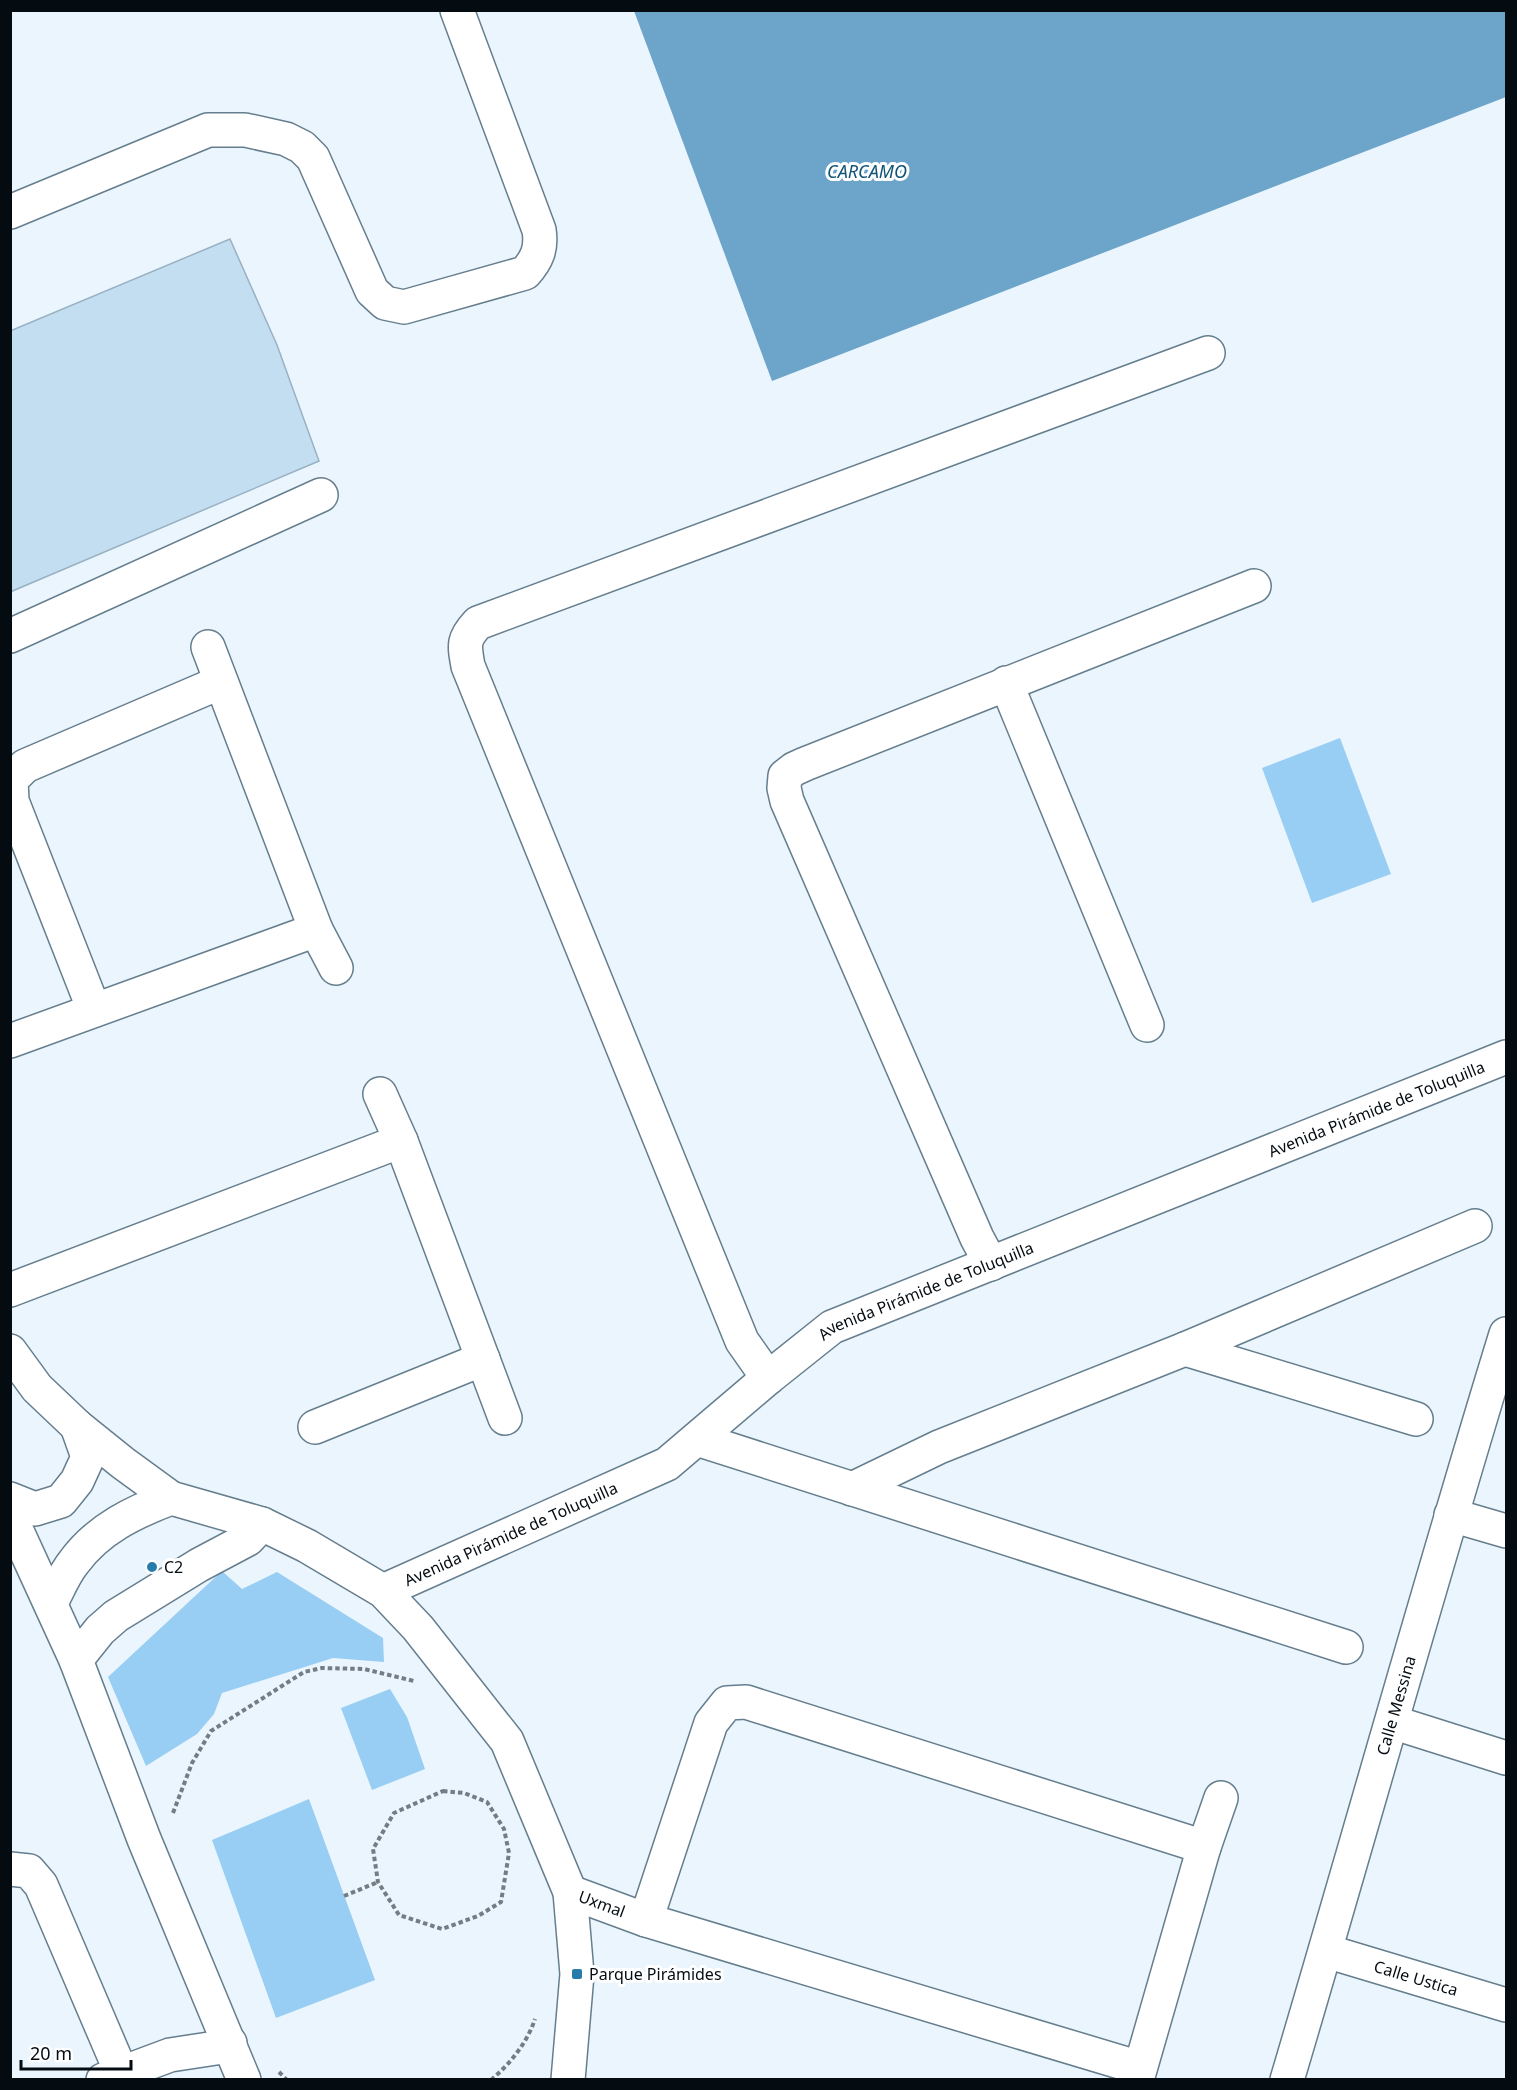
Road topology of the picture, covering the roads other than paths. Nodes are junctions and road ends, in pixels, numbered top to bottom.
1 (457, 10) edge
2 (10, 212) edge
3 (1208, 353) dead end
4 (321, 495) dead end
5 (1254, 586) dead end
6 (10, 636) edge
7 (208, 647) dead end
8 (221, 682) junction
9 (1006, 683) junction
10 (316, 930) junction
11 (336, 968) dead end
12 (94, 1010) junction
13 (1147, 1025) dead end
14 (10, 1041) edge
15 (1506, 1057) edge
16 (380, 1095) dead end
17 (401, 1141) junction
18 (1475, 1226) dead end
19 (991, 1264) junction
20 (10, 1290) edge
21 (1506, 1334) edge
22 (1185, 1349) junction
23 (10, 1351) edge
24 (483, 1359) junction
25 (768, 1378) junction
26 (504, 1418) dead end
27 (1416, 1419) dead end
28 (78, 1426) junction
29 (315, 1427) dead end
30 (697, 1439) junction
31 (852, 1489) junction
32 (171, 1498) junction
33 (10, 1499) edge
34 (1451, 1515) junction
35 (10, 1516) edge
36 (262, 1524) junction
37 (1506, 1531) edge
38 (383, 1591) junction
39 (51, 1603) junction
40 (1346, 1647) dead end
41 (76, 1660) junction
42 (1392, 1722) junction
43 (1506, 1758) edge
44 (1221, 1798) dead end
45 (1204, 1847) junction
46 (10, 1869) edge
47 (570, 1892) junction
48 (640, 1918) junction
49 (1326, 1951) junction
50 (1506, 2006) edge
51 (230, 2043) junction
52 (1139, 2074) edge
53 (112, 2076) edge
54 (244, 2079) edge
55 (568, 2079) edge
56 (1287, 2079) edge

1 - 2 street
3 - 25 street
4 - 6 street
5 - 9 street
7 - 8 street
8 - 10 street
8 - 12 street
9 - 13 street
9 - 19 street
10 - 11 street
10 - 12 street
12 - 14 street
15 - 19 street, Avenida Pirámide de Toluquilla
16 - 17 street
17 - 20 street
17 - 24 street
18 - 22 street
19 - 25 street, Avenida Pirámide de Toluquilla
21 - 34 street, Calle Messina
22 - 27 street
22 - 31 street
23 - 28 street
24 - 26 street
24 - 29 street
25 - 30 street, Avenida Pirámide de Toluquilla
28 - 32 street
28 - 33 street
30 - 31 street
30 - 38 street, Avenida Pirámide de Toluquilla
31 - 40 street
32 - 36 street
32 - 39 street
34 - 37 street
34 - 42 street, Calle Messina
35 - 39 street
36 - 38 street
36 - 41 street
38 - 47 street
39 - 41 street
41 - 51 street
42 - 43 street
42 - 49 street, Calle Messina
44 - 45 street
45 - 48 street
45 - 52 street
46 - 53 street
47 - 48 street, Uxmal
47 - 55 street
48 - 52 street, Uxmal
49 - 50 street, Calle Ustica
49 - 56 street, Calle Messina
51 - 53 street
51 - 54 street

